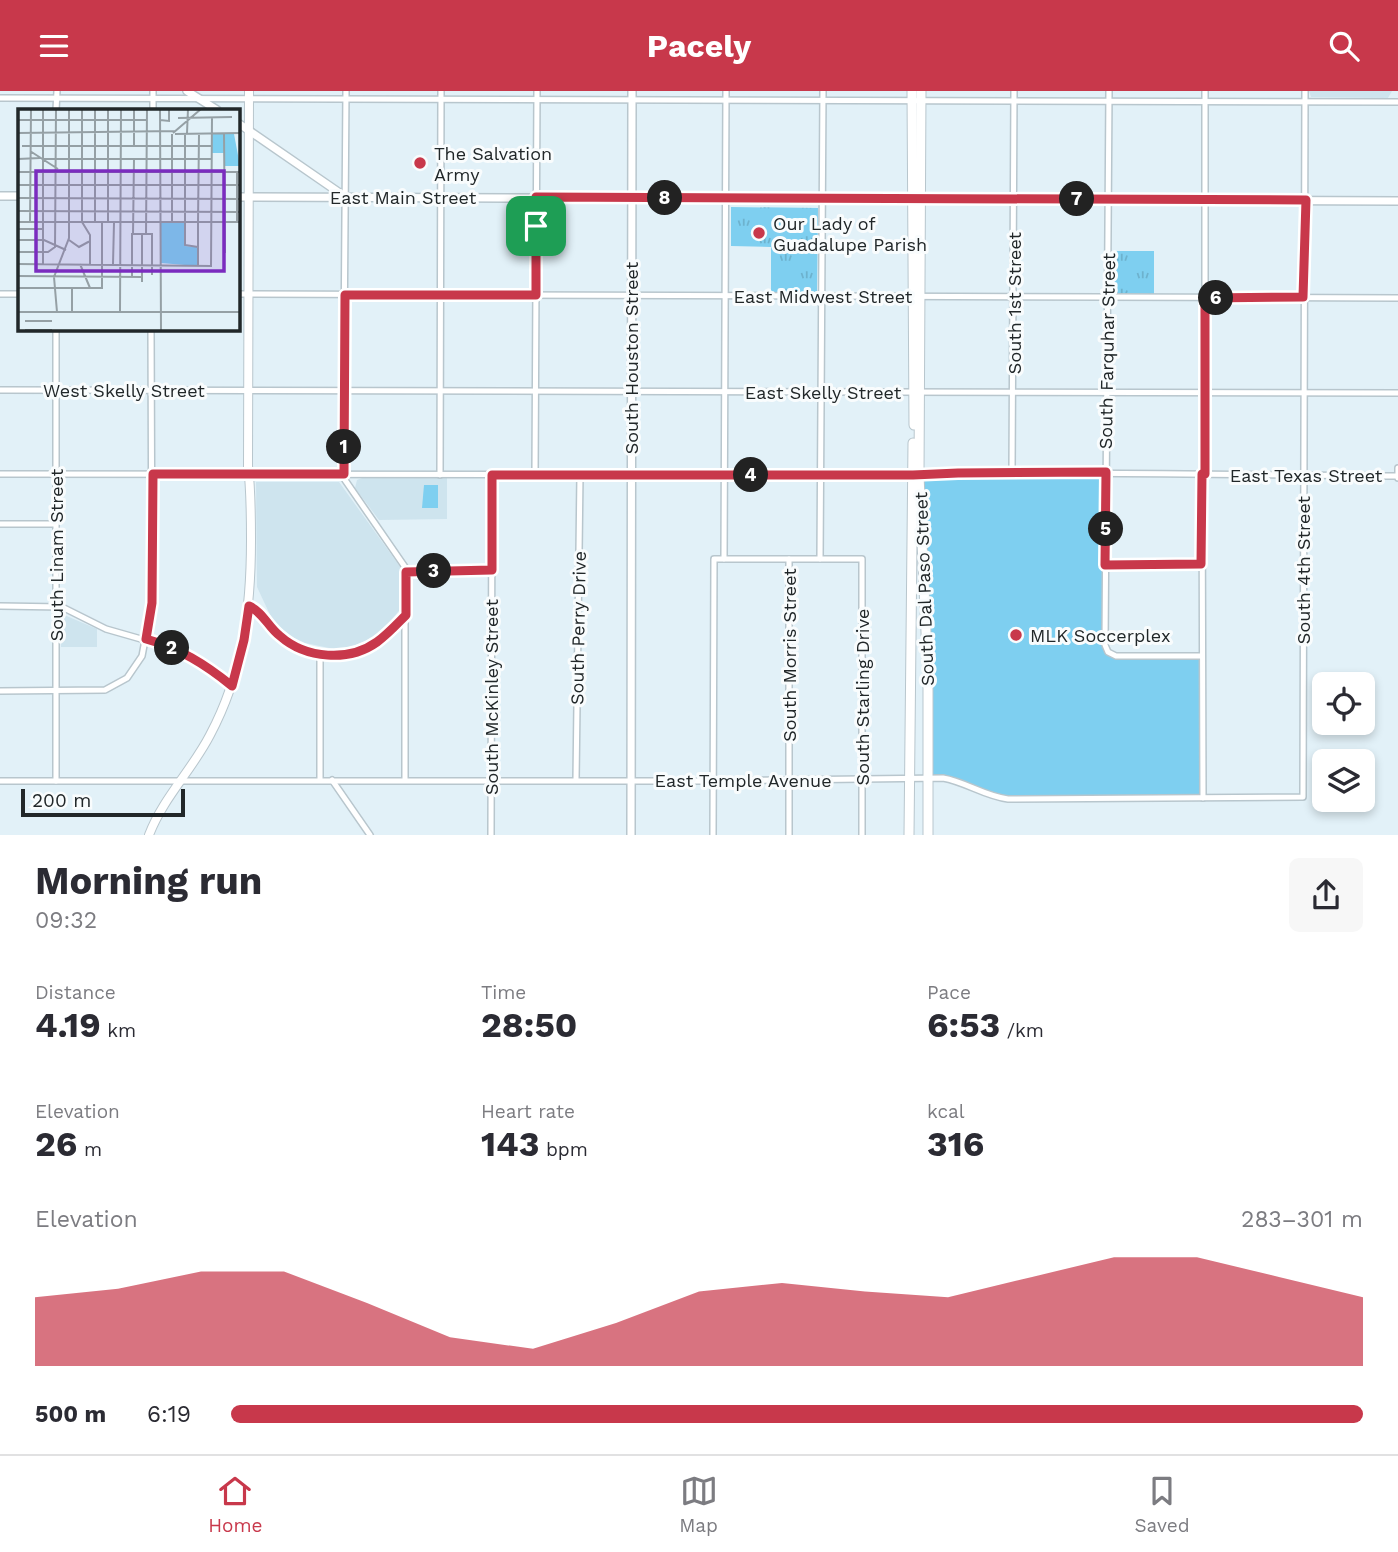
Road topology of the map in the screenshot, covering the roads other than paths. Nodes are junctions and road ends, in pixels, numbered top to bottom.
1 (57, 91) edge
2 (153, 91) edge
3 (187, 91) edge
4 (346, 91) edge
5 (441, 91) edge
6 (537, 91) edge
7 (632, 91) edge
8 (726, 91) edge
9 (823, 91) edge
10 (1014, 91) edge
11 (1109, 91) edge
12 (1205, 91) edge
13 (1305, 91) edge
14 (249, 95) edge
15 (917, 96) edge
16 (0, 99) edge
17 (57, 99) junction
18 (153, 99) junction
19 (200, 99) junction
20 (346, 100) junction
21 (441, 100) junction
22 (537, 100) junction
23 (632, 100) junction
24 (726, 100) junction
25 (823, 101) junction
26 (1014, 102) junction
27 (1109, 102) junction
28 (1205, 102) junction
29 (1305, 102) junction
30 (1398, 102) edge
31 (57, 109) edge
32 (153, 109) edge
33 (215, 109) edge
34 (240, 124) edge
35 (249, 130) junction
36 (0, 196) edge
37 (18, 196) edge
38 (345, 196) junction
39 (240, 197) edge
40 (248, 197) junction
41 (440, 197) junction
42 (536, 197) junction
43 (631, 198) junction
44 (727, 198) junction
45 (823, 198) junction
46 (917, 199) junction
47 (1014, 199) junction
48 (1109, 199) junction
49 (1205, 200) junction
50 (1306, 200) junction
51 (1398, 201) edge
52 (0, 294) edge
53 (18, 294) edge
54 (240, 295) edge
55 (248, 295) junction
56 (345, 295) junction
57 (440, 295) junction
58 (536, 295) junction
59 (630, 296) junction
60 (726, 296) junction
61 (822, 296) junction
62 (917, 296) junction
63 (1014, 297) junction
64 (1108, 297) junction
65 (1303, 297) junction
66 (1205, 298) junction
67 (1398, 298) edge
68 (56, 331) edge
69 (151, 331) edge
70 (150, 389) junction
71 (247, 389) junction
72 (0, 390) edge
73 (55, 390) junction
74 (344, 391) junction
75 (440, 391) junction
76 (535, 391) junction
77 (821, 391) junction
78 (916, 391) junction
79 (631, 392) junction
80 (725, 392) junction
81 (1014, 393) junction
82 (1108, 393) junction
83 (1205, 393) junction
84 (1303, 393) junction
85 (1398, 393) edge
86 (1398, 468) edge
87 (1106, 472) junction
88 (1012, 473) junction
89 (0, 474) edge
90 (55, 474) junction
91 (153, 474) junction
92 (249, 474) junction
93 (344, 474) junction
94 (1204, 474) junction
95 (440, 475) junction
96 (492, 475) junction
97 (535, 475) junction
98 (580, 475) junction
99 (631, 475) junction
100 (724, 475) junction
101 (821, 475) junction
102 (916, 475) junction
103 (1302, 475) junction
104 (1398, 476) edge
105 (0, 524) edge
106 (56, 524) junction
107 (724, 559) junction
108 (789, 559) junction
109 (820, 559) junction
110 (1201, 564) junction
111 (1105, 565) junction
112 (492, 570) junction
113 (406, 572) junction
114 (0, 606) edge
115 (56, 606) junction
116 (249, 606) junction
117 (406, 615) junction
118 (146, 639) junction
119 (320, 655) junction
120 (1202, 656) junction
121 (232, 686) junction
122 (0, 691) edge
123 (57, 692) junction
124 (928, 778) junction
125 (909, 779) junction
126 (320, 780) junction
127 (332, 780) junction
128 (405, 780) junction
129 (861, 780) junction
130 (0, 781) edge
131 (56, 781) junction
132 (180, 781) junction
133 (491, 781) junction
134 (576, 781) junction
135 (631, 781) junction
136 (713, 781) junction
137 (789, 781) junction
138 (1303, 797) joint
139 (1203, 798) junction
140 (149, 835) edge
141 (370, 835) edge
142 (491, 835) edge
143 (631, 835) edge
144 (713, 835) edge
145 (789, 835) edge
146 (862, 835) edge
147 (909, 835) edge
148 (928, 835) edge

1 - 17 street
2 - 18 street
3 - 19 street
4 - 20 street
5 - 21 street
6 - 22 street
7 - 23 street, South Houston Street
8 - 24 street
9 - 25 street, South Morris Street
10 - 26 street, South 1st Street
11 - 27 street, South Farquhar Street
12 - 28 street
13 - 29 street, South 4th Street
14 - 19 street
14 - 20 street
14 - 35 main road
15 - 25 street
15 - 26 street
15 - 46 main road, South Dal Paso Street
16 - 17 street
17 - 18 street
17 - 31 street
18 - 19 street
18 - 32 street
19 - 33 street
20 - 21 street
20 - 38 street
21 - 22 street
21 - 41 street
22 - 23 street
22 - 42 street
23 - 24 street
23 - 43 street, South Houston Street
24 - 25 street
24 - 44 street
25 - 45 street, South Morris Street
26 - 27 street
26 - 47 street, South 1st Street
27 - 28 street
27 - 48 street, South Farquhar Street
28 - 29 street
28 - 49 street
29 - 30 street
29 - 50 street, South 4th Street
34 - 35 street
35 - 38 street
35 - 40 main road
36 - 37 street
38 - 40 street, East Main Street
38 - 41 street, East Main Street
38 - 56 street
39 - 40 street, East Main Street
40 - 55 main road
41 - 42 street, East Main Street
41 - 57 street
42 - 43 street, East Main Street
42 - 58 street
43 - 44 street, East Main Street
43 - 59 street, South Houston Street
44 - 45 street, East Main Street
44 - 60 street
45 - 46 street, East Main Street
45 - 61 street, South Morris Street
46 - 47 street, East Main Street
46 - 62 main road, South Dal Paso Street
47 - 48 street, East Main Street
47 - 63 street, South 1st Street
48 - 49 street, East Main Street
48 - 64 street, South Farquhar Street
49 - 50 street, East Main Street
49 - 66 street
50 - 51 street, East Main Street
50 - 65 street, South 4th Street
52 - 53 street
54 - 55 street, East Midwest Street
55 - 56 street, East Midwest Street
55 - 71 main road
56 - 57 street, East Midwest Street
56 - 74 street
57 - 58 street, East Midwest Street
57 - 75 street
58 - 59 street, East Midwest Street
58 - 76 street
59 - 60 street, East Midwest Street
59 - 79 street, South Houston Street
60 - 61 street, East Midwest Street
60 - 80 street
61 - 62 street, East Midwest Street
61 - 77 street, South Morris Street
62 - 63 street, East Midwest Street
62 - 78 main road, South Dal Paso Street
63 - 64 street, East Midwest Street
63 - 81 street, South 1st Street
64 - 66 street, East Midwest Street
64 - 82 street, South Farquhar Street
65 - 66 street, East Midwest Street
65 - 67 street, East Midwest Street
65 - 84 street, South 4th Street
66 - 83 street
68 - 73 street, South Linam Street
69 - 70 street
70 - 71 street, West Skelly Street
70 - 73 street, West Skelly Street
70 - 91 street
71 - 74 street, East Skelly Street
71 - 92 main road
72 - 73 street, West Skelly Street
73 - 90 street, South Linam Street
74 - 75 street, East Skelly Street
74 - 93 street
75 - 76 street, East Skelly Street
75 - 95 street
76 - 79 street, East Skelly Street
76 - 97 street
77 - 78 street, East Skelly Street
77 - 80 street, East Skelly Street
77 - 101 street, South Morris Street
78 - 81 street, East Skelly Street
78 - 102 main road, South Dal Paso Street
79 - 80 street, East Skelly Street
79 - 99 street, South Houston Street
80 - 100 street
81 - 82 street, East Skelly Street
81 - 88 street, South 1st Street
82 - 83 street, East Skelly Street
82 - 87 street, South Farquhar Street
83 - 84 street, East Skelly Street
83 - 94 street
84 - 85 street, East Skelly Street
84 - 103 street, South 4th Street
86 - 104 street
87 - 88 street, East Texas Street
87 - 94 street, East Texas Street
87 - 111 street, South Farquhar Street
88 - 102 street, East Texas Street
89 - 90 street, East Texas Street
90 - 91 street, East Texas Street
90 - 106 street, South Linam Street
91 - 92 street, East Texas Street
91 - 118 street
92 - 93 street, East Texas Street
92 - 116 main road
93 - 95 street, East Texas Street
93 - 113 street
94 - 103 street, East Texas Street
94 - 110 street
95 - 96 street, East Texas Street
96 - 97 street, East Texas Street
96 - 112 street, South McKinley Street
97 - 98 street, East Texas Street
98 - 99 street, East Texas Street
98 - 134 street, South Perry Drive
99 - 100 street, East Texas Street
99 - 135 street, South Houston Street
100 - 101 street, East Texas Street
100 - 107 street
101 - 102 street, East Texas Street
101 - 109 street, South Morris Street
102 - 124 main road, South Dal Paso Street
102 - 125 main road, South Dal Paso Street
103 - 104 street, East Texas Street
103 - 138 street, South 4th Street
105 - 106 street
106 - 115 street, South Linam Street
107 - 108 street
107 - 136 street
108 - 109 street
108 - 137 street, South Morris Street
109 - 129 street, South Starling Drive
110 - 111 street
110 - 120 street
111 - 120 street, South Farquhar Street
112 - 113 street
112 - 133 street, South McKinley Street
113 - 117 street
114 - 115 street
115 - 118 street
115 - 123 street, South Linam Street
116 - 119 street
116 - 121 main road
117 - 119 street
117 - 128 street
118 - 121 street
118 - 123 street
119 - 126 street
120 - 139 street
121 - 132 main road
122 - 123 street
123 - 131 street, South Linam Street
124 - 125 street, East Temple Avenue
124 - 139 street, East Temple Avenue
124 - 148 main road, South Dal Paso Street
125 - 129 street, East Temple Avenue
125 - 147 main road, South Dal Paso Street
126 - 127 street, East Temple Avenue
126 - 132 street, East Temple Avenue
127 - 128 street, East Temple Avenue
127 - 141 street
128 - 133 street, East Temple Avenue
129 - 137 street, East Temple Avenue
129 - 146 street, South Starling Drive
130 - 131 street, East Temple Avenue
131 - 132 street, East Temple Avenue
132 - 140 main road
133 - 134 street, East Temple Avenue
133 - 142 street, South McKinley Street
134 - 135 street, East Temple Avenue
135 - 136 street, East Temple Avenue
135 - 143 street, South Houston Street
136 - 137 street, East Temple Avenue
136 - 144 street
137 - 145 street, South Morris Street
138 - 139 street, East Temple Avenue

